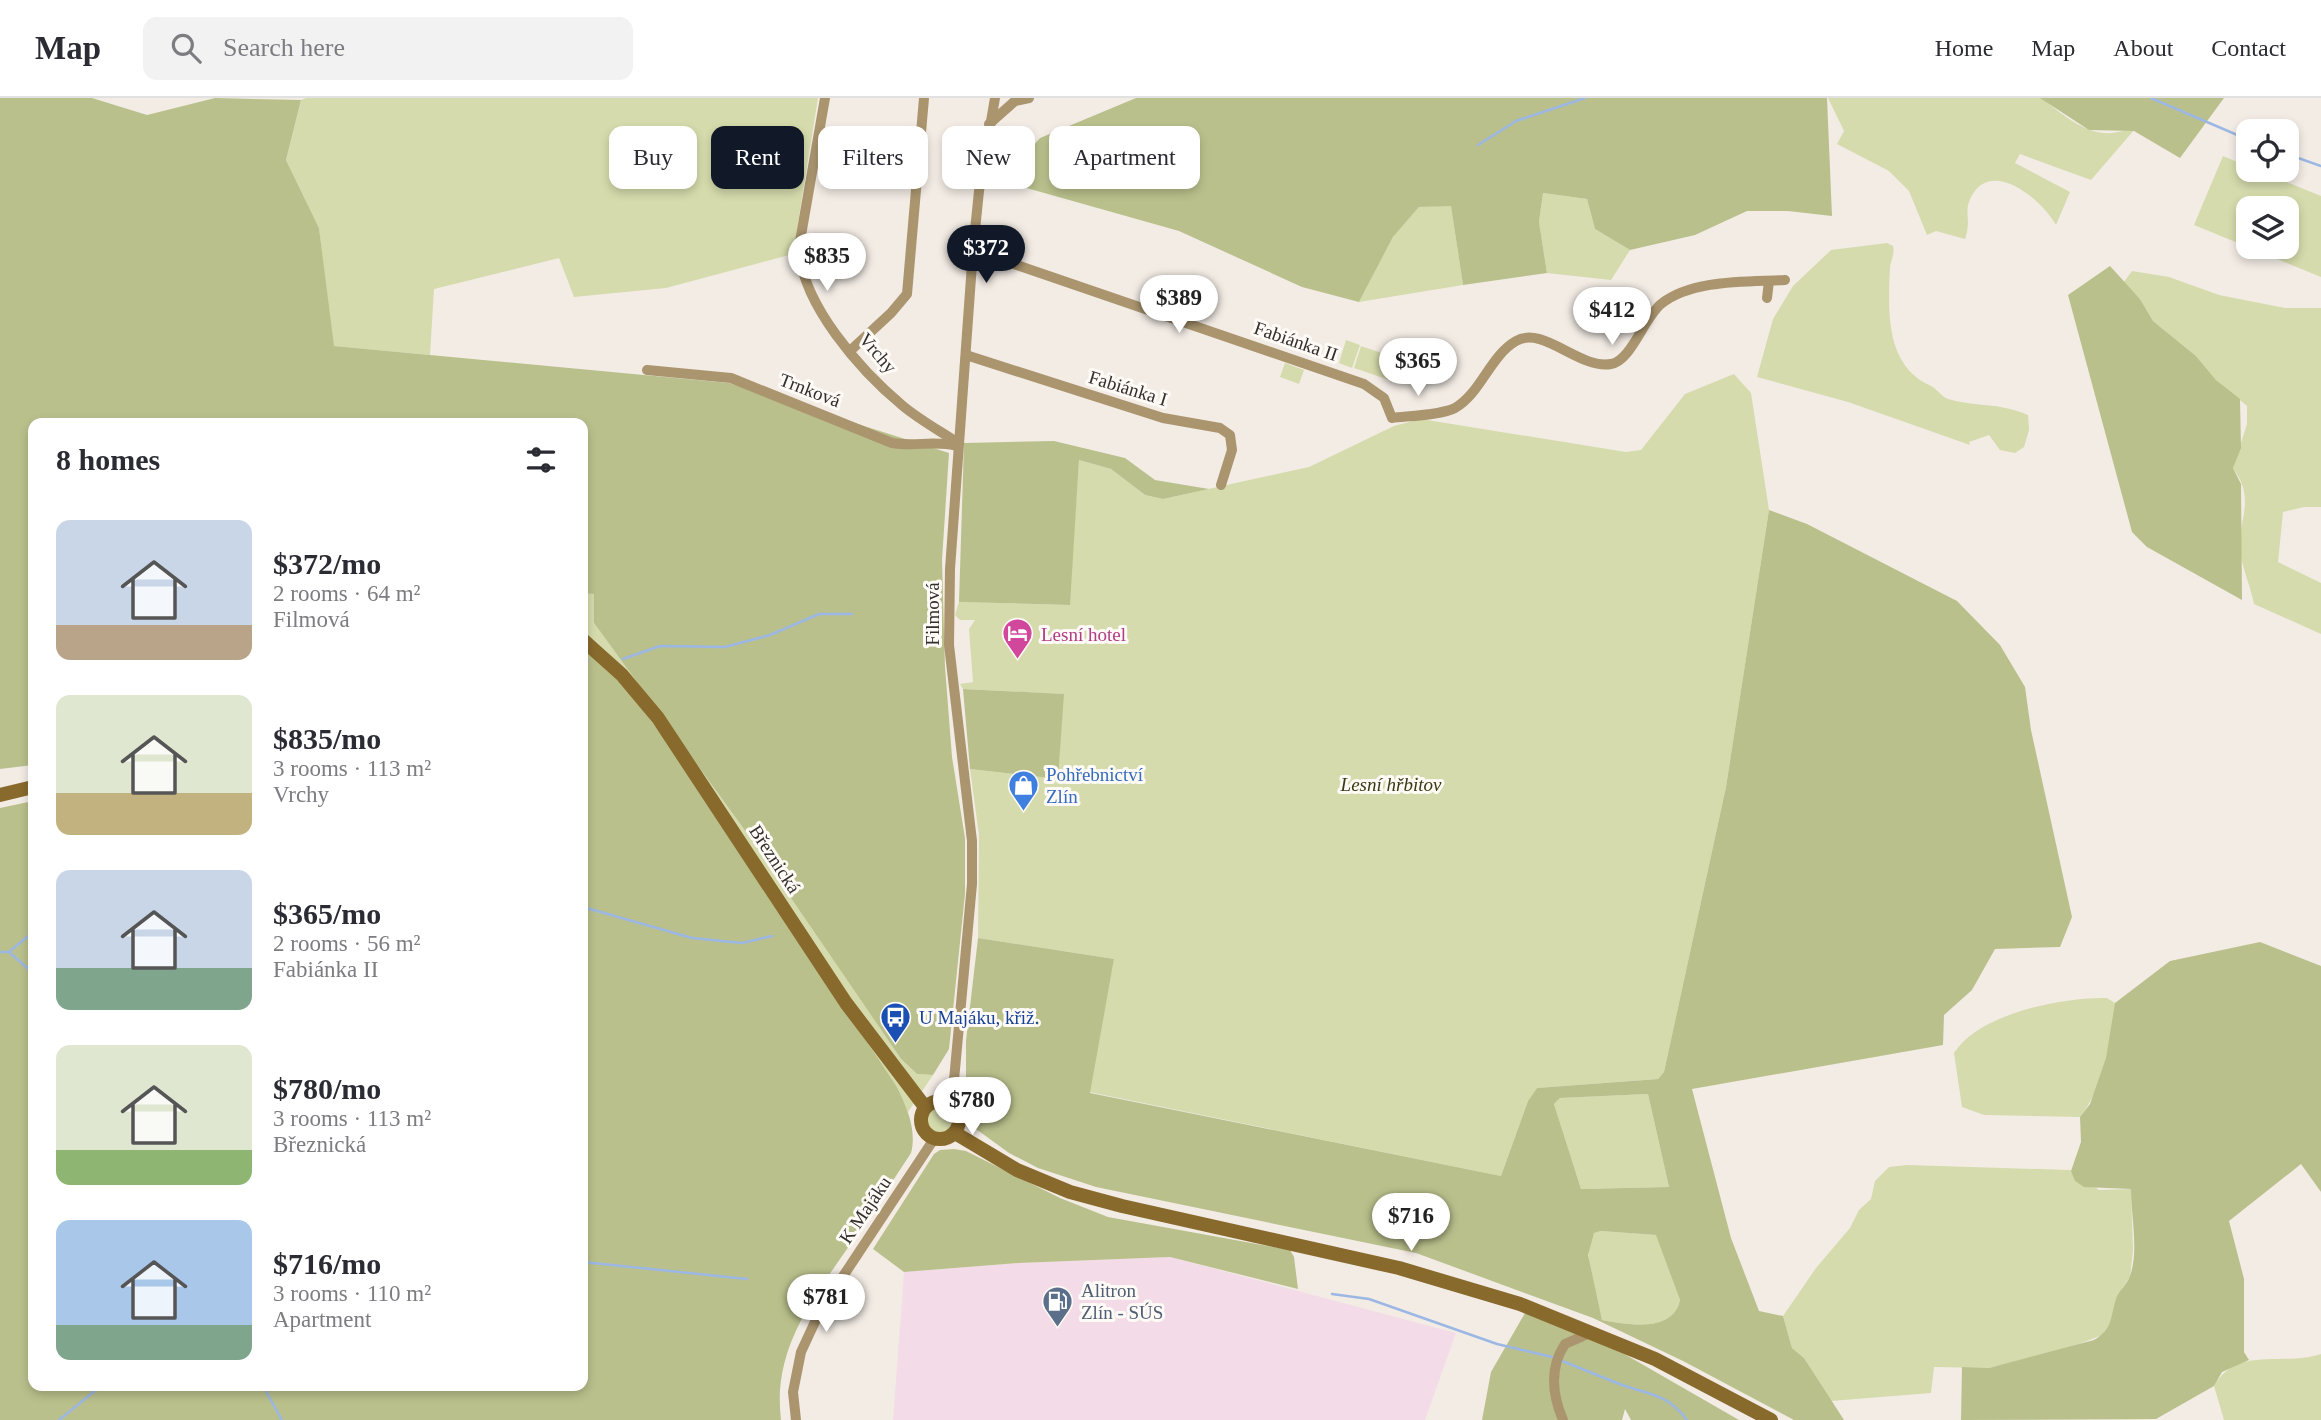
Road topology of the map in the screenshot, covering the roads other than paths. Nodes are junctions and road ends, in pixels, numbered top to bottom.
1 (825, 98) edge
2 (924, 98) edge
3 (995, 98) edge
4 (1029, 98) edge
5 (989, 124) junction
6 (973, 250) junction
7 (1786, 279) dead end
8 (1769, 281) junction
9 (1768, 298) dead end
10 (851, 350) junction
11 (967, 355) junction
12 (647, 370) dead end
13 (958, 444) junction
14 (1221, 485) dead end
15 (588, 644) edge
16 (28, 788) edge
17 (0, 795) edge
18 (948, 1102) junction
19 (925, 1107) junction
20 (955, 1133) junction
21 (934, 1139) junction
22 (1594, 1332) junction
23 (796, 1420) edge
24 (1563, 1420) edge
25 (1771, 1420) edge

1 - 10 street, Vrchy
2 - 10 street
3 - 5 street, Filmová
4 - 5 street
5 - 6 street, Filmová
6 - 8 street, Fabiánka II
6 - 11 street, Filmová
7 - 8 street
8 - 9 street
10 - 13 street, Vrchy
11 - 13 street, Filmová
11 - 14 street, Fabiánka I
12 - 13 street, Trnková
13 - 18 street, Filmová
15 - 19 main road, Březnická
16 - 17 main road
18 - 19 main road
18 - 20 main road
19 - 21 main road, Březnická
20 - 21 main road
20 - 22 main road
21 - 23 street, K Majáku
22 - 24 street
22 - 25 main road

